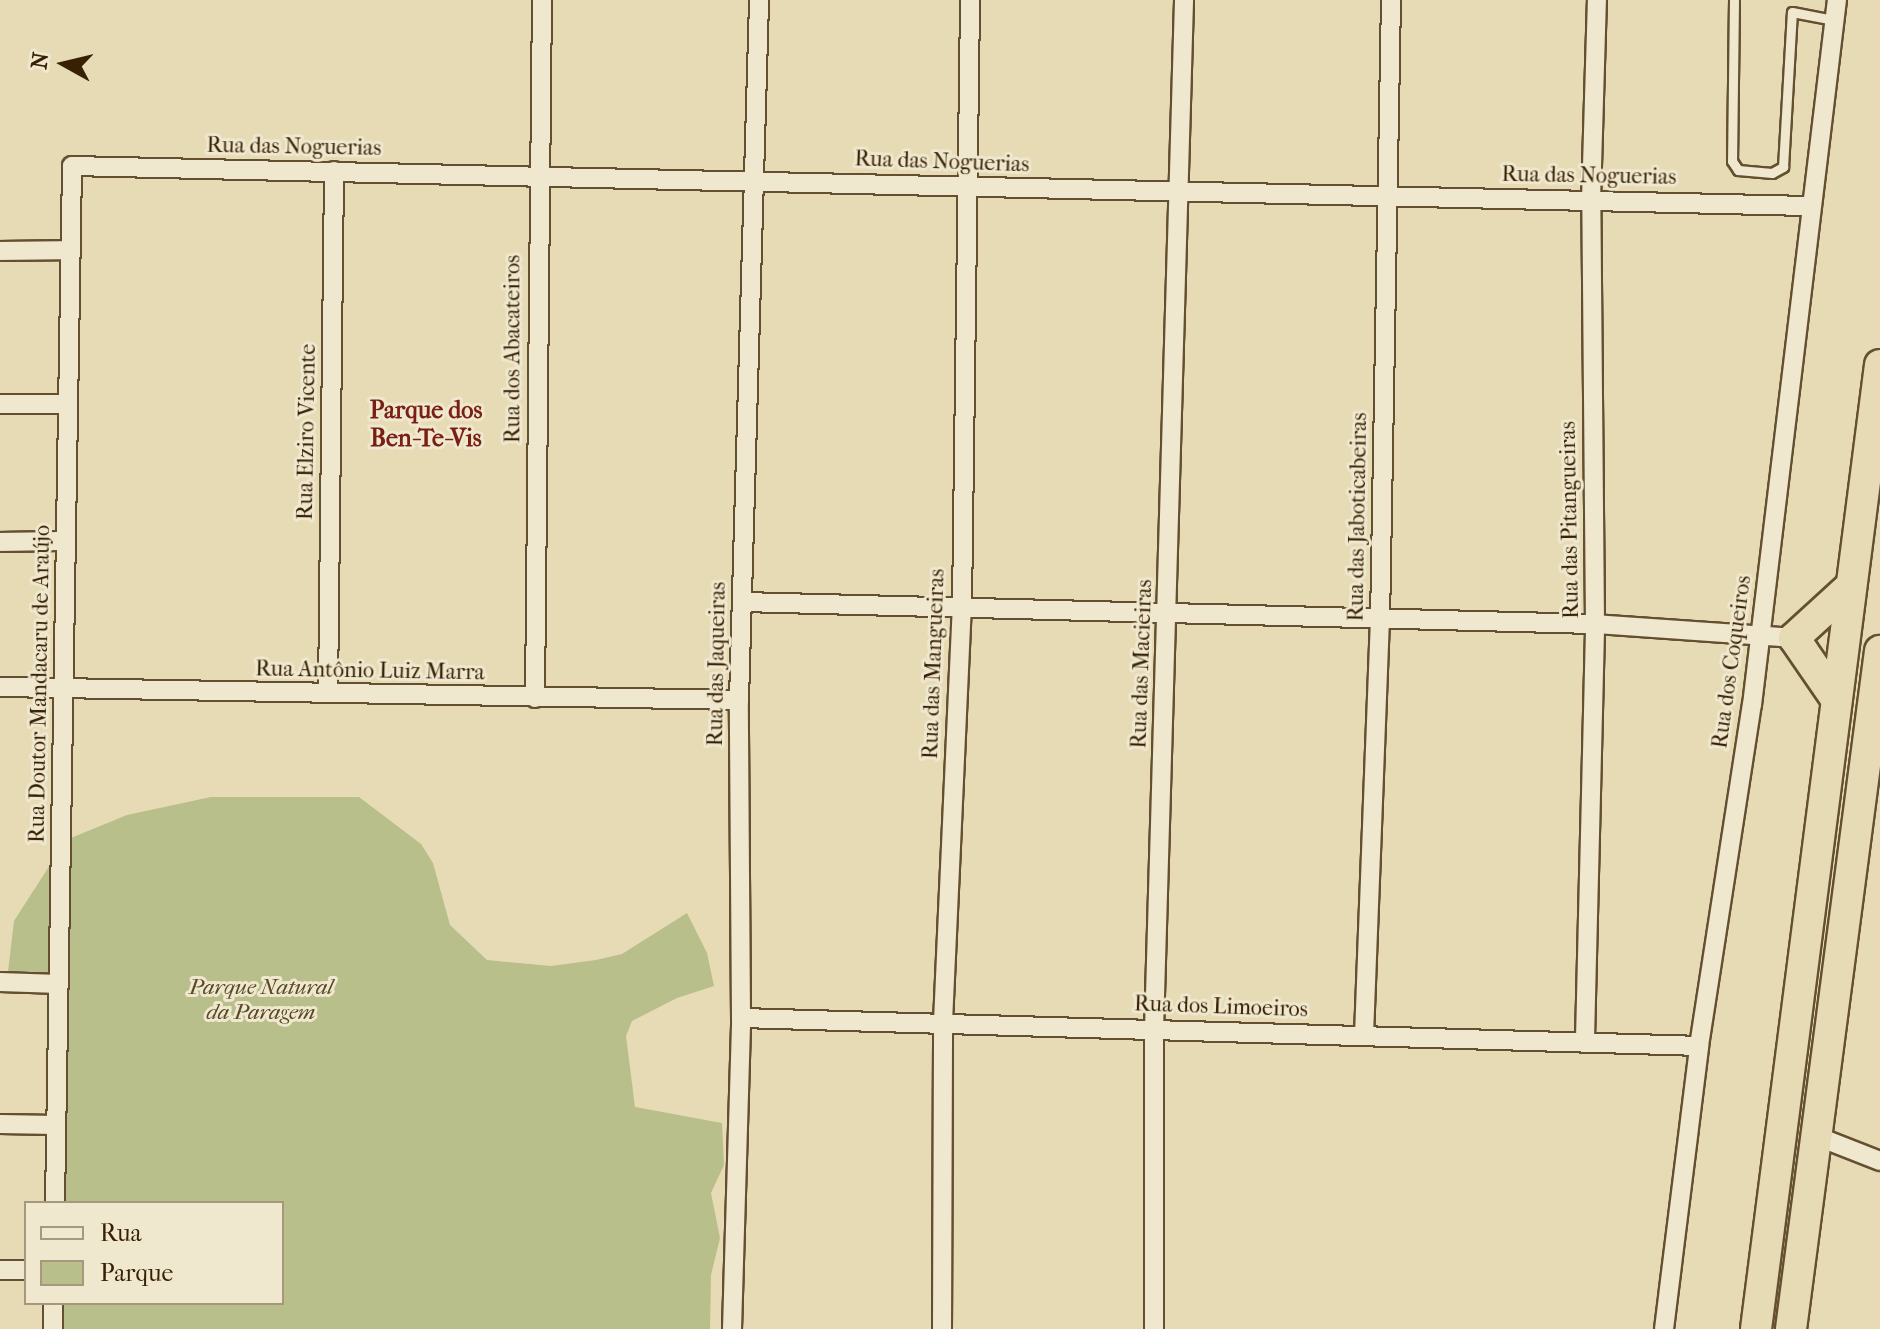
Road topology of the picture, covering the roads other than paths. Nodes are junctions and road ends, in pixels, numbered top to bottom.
1 (542, 0) edge
2 (759, 0) edge
3 (970, 0) edge
4 (1184, 0) edge
5 (1391, 0) edge
6 (1597, 0) edge
7 (1734, 0) edge
8 (1837, 0) edge
9 (1834, 20) junction
10 (72, 166) joint
11 (334, 171) junction
12 (538, 176) junction
13 (755, 181) junction
14 (966, 188) junction
15 (1180, 191) junction
16 (1387, 195) junction
17 (1591, 200) junction
18 (1809, 206) junction
19 (71, 250) junction
20 (0, 251) edge
21 (1880, 365) edge
22 (0, 404) edge
23 (68, 404) junction
24 (66, 541) junction
25 (0, 542) edge
26 (1851, 586) junction
27 (742, 602) junction
28 (962, 605) junction
29 (1167, 616) junction
30 (1380, 622) junction
31 (1595, 624) junction
32 (1760, 633) junction
33 (1794, 638) junction
34 (1880, 651) edge
35 (0, 687) edge
36 (63, 689) junction
37 (328, 693) junction
38 (535, 698) junction
39 (1836, 699) junction
40 (739, 700) junction
41 (0, 982) edge
42 (59, 984) junction
43 (741, 1018) junction
44 (943, 1022) junction
45 (1154, 1030) junction
46 (1364, 1035) junction
47 (1585, 1039) junction
48 (1699, 1046) junction
49 (0, 1124) edge
50 (56, 1125) junction
51 (1816, 1136) junction
52 (1880, 1161) edge
53 (55, 1201) edge
54 (0, 1270) edge
55 (24, 1270) edge
56 (53, 1305) edge
57 (53, 1329) edge
58 (732, 1329) edge
59 (942, 1329) edge
60 (1154, 1329) edge
61 (1664, 1329) edge
62 (1756, 1329) edge
63 (1791, 1329) edge

1 - 12 street, Rua dos Abacateiros
2 - 13 street, Rua das Jaqueiras
3 - 14 street, Rua das Mangueiras
4 - 15 street, Rua das Macieiras
5 - 16 street, Rua das Jaboticabeiras
6 - 17 street, Rua das Pitangueiras
7 - 9 lane
8 - 9 street, Rua dos Coqueiros
9 - 18 street, Rua dos Coqueiros
10 - 11 street, Rua das Noguerias
10 - 19 street, Rua Doutor Mandacaru de Araújo
11 - 12 street, Rua das Noguerias
11 - 37 street, Rua Elziro Vicente
12 - 13 street, Rua das Noguerias
12 - 38 street, Rua dos Abacateiros
13 - 14 street, Rua das Noguerias
13 - 27 street, Rua das Jaqueiras
14 - 15 street, Rua das Noguerias
14 - 28 street, Rua das Mangueiras
15 - 16 street, Rua das Noguerias
15 - 29 street, Rua das Macieiras
16 - 17 street, Rua das Noguerias
16 - 30 street, Rua das Jaboticabeiras
17 - 18 street, Rua das Noguerias
17 - 31 street, Rua das Pitangueiras
18 - 32 street, Rua dos Coqueiros
19 - 20 street
19 - 23 street, Rua Doutor Mandacaru de Araújo
21 - 26 highway
22 - 23 street
23 - 24 street, Rua Doutor Mandacaru de Araújo
24 - 25 street
24 - 36 street, Rua Doutor Mandacaru de Araújo
26 - 33 highway
26 - 39 highway
27 - 28 street
27 - 40 street, Rua das Jaqueiras
28 - 29 street
28 - 44 street, Rua das Mangueiras
29 - 30 street
29 - 45 street, Rua das Macieiras
30 - 31 street
30 - 46 street, Rua das Jaboticabeiras
31 - 32 street
31 - 47 street, Rua das Pitangueiras
32 - 33 street
32 - 48 street, Rua dos Coqueiros
33 - 39 highway
34 - 51 highway
35 - 36 street, Rua Antônio Luiz Marra
36 - 37 street, Rua Antônio Luiz Marra
36 - 42 street, Rua Doutor Mandacaru de Araújo
37 - 38 street, Rua Antônio Luiz Marra
38 - 40 street, Rua Antônio Luiz Marra
39 - 62 highway
40 - 43 street, Rua das Jaqueiras
41 - 42 street
42 - 50 street, Rua Doutor Mandacaru de Araújo
43 - 44 street, Rua dos Limoeiros
43 - 58 street, Rua das Jaqueiras
44 - 45 street, Rua dos Limoeiros
44 - 59 street, Rua das Mangueiras
45 - 46 street, Rua dos Limoeiros
45 - 60 street, Rua das Macieiras
46 - 47 street, Rua dos Limoeiros
47 - 48 street, Rua dos Limoeiros
48 - 61 street, Rua dos Coqueiros
49 - 50 street
50 - 53 street, Rua Doutor Mandacaru de Araújo
51 - 52 street
51 - 63 highway
54 - 55 street
56 - 57 street

